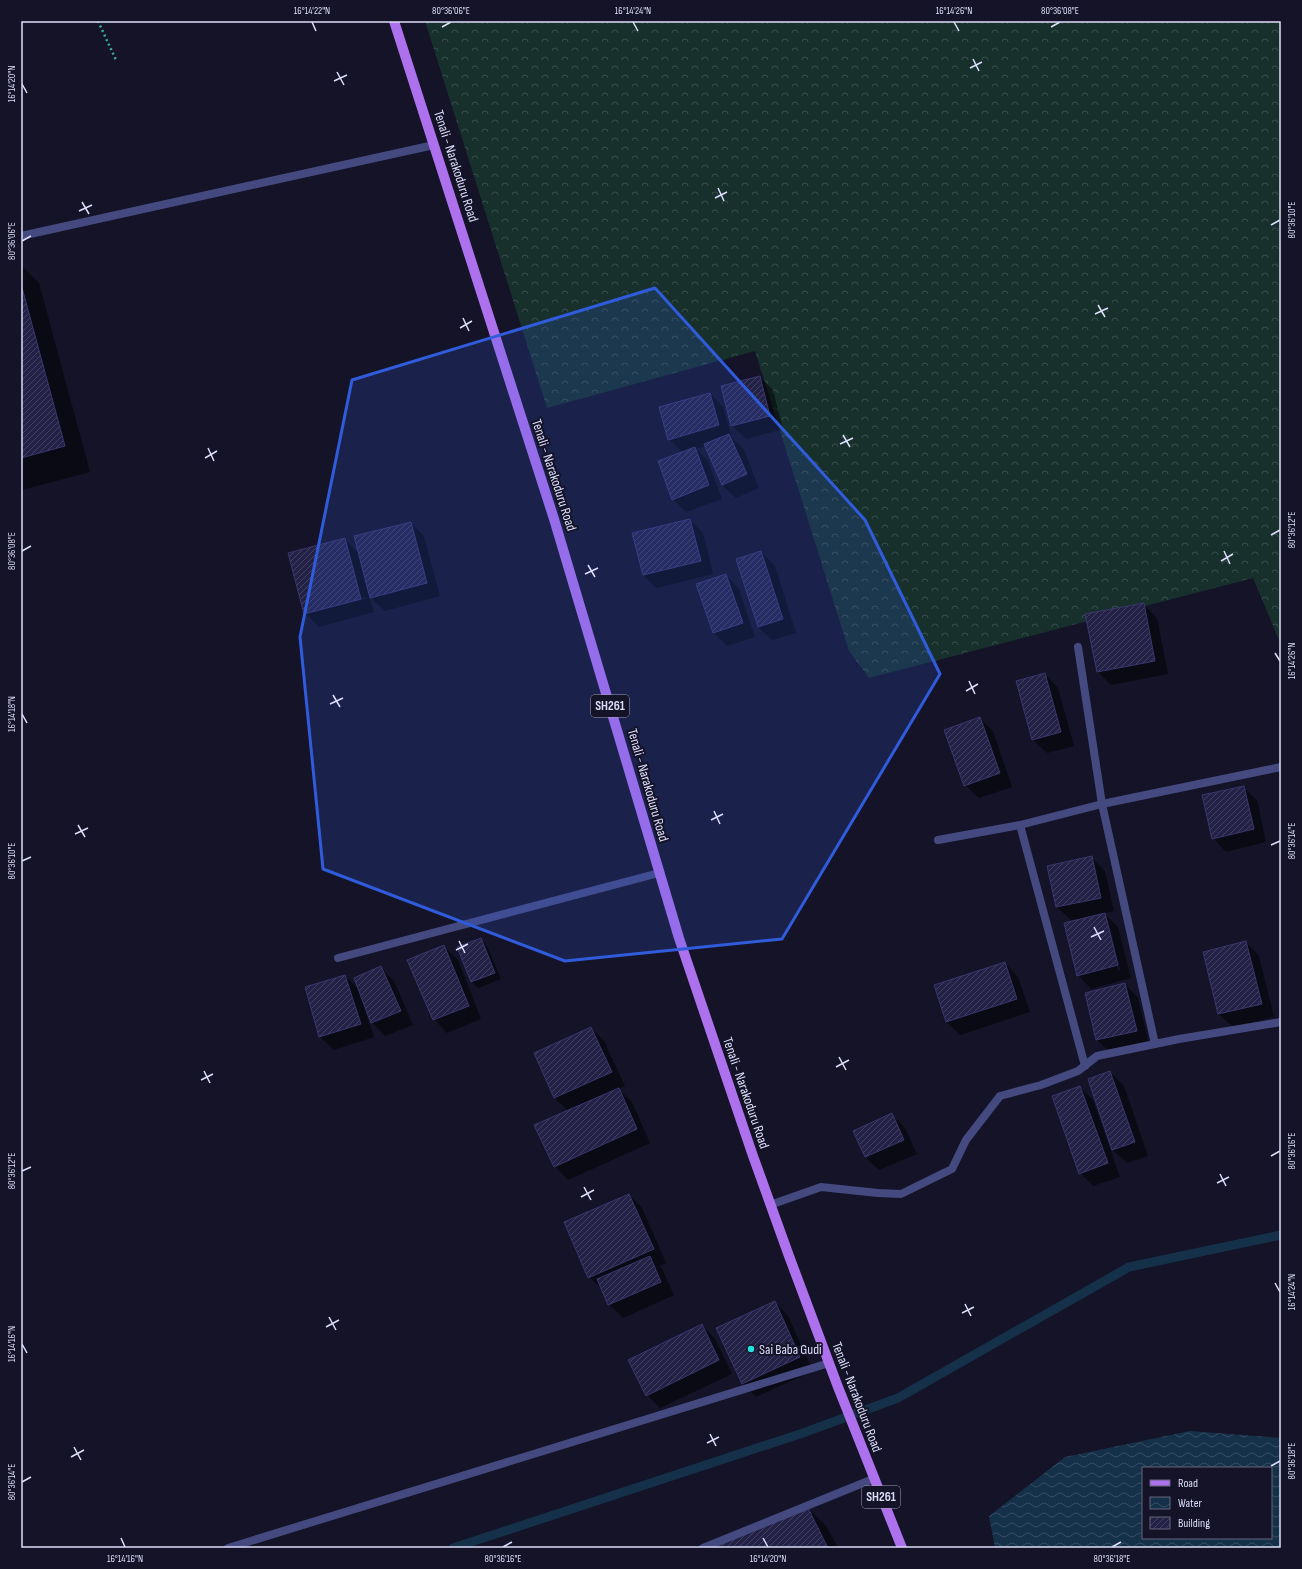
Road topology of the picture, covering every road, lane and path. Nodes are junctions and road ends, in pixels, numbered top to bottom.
1 (98, 21) edge
2 (394, 21) edge
3 (116, 60) dead end
4 (434, 145) junction
5 (21, 236) edge
6 (1078, 647) dead end
7 (1281, 766) edge
8 (1102, 804) junction
9 (1020, 825) junction
10 (938, 840) dead end
11 (659, 873) junction
12 (338, 958) dead end
13 (1281, 1022) edge
14 (1155, 1044) junction
15 (1085, 1066) junction
16 (770, 1205) junction
17 (829, 1363) junction
18 (873, 1479) junction
19 (228, 1548) edge
20 (703, 1548) edge
21 (902, 1548) edge

1 - 3 path
2 - 4 main road, Tenali - Narakoduru Road / SH261
4 - 5 street
4 - 11 main road, Tenali - Narakoduru Road / SH261
6 - 8 street
7 - 8 street
8 - 9 street
8 - 14 street
9 - 10 street
9 - 15 street
11 - 12 street
11 - 16 main road, Tenali - Narakoduru Road / SH261
13 - 14 street
14 - 15 street
15 - 16 street
16 - 17 main road, Tenali - Narakoduru Road / SH261
17 - 18 main road, Tenali - Narakoduru Road / SH261
17 - 19 street
18 - 20 street
18 - 21 main road, Tenali - Narakoduru Road / SH261

